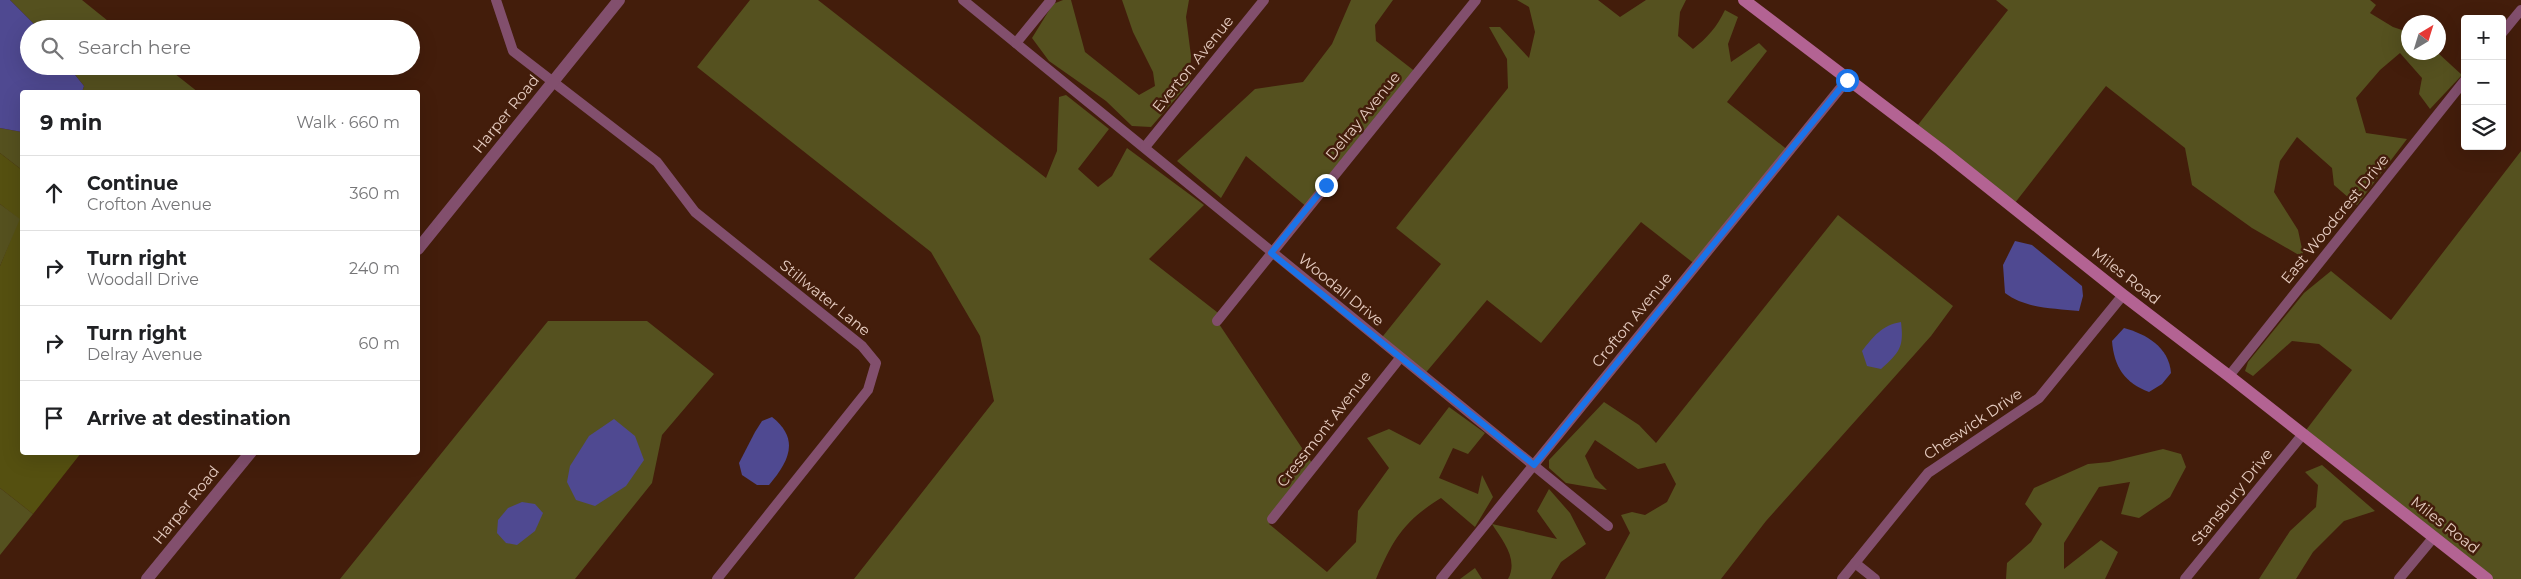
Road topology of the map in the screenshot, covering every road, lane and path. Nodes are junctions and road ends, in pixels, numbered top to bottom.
1 (496, 0) edge
2 (619, 0) edge
3 (963, 0) edge
4 (1051, 0) edge
5 (1264, 0) edge
6 (1476, 0) edge
7 (1744, 0) edge
8 (2521, 10) edge
9 (2506, 28) edge
10 (1016, 43) junction
11 (554, 80) junction
12 (1847, 80) junction
13 (2461, 85) edge
14 (1144, 148) junction
15 (420, 247) edge
16 (1271, 253) junction
17 (2123, 296) junction
18 (1217, 321) dead end
19 (1400, 358) junction
20 (2229, 376) junction
21 (2303, 434) junction
22 (248, 455) edge
23 (1534, 465) junction
24 (1272, 519) dead end
25 (1608, 526) dead end
26 (2433, 538) junction
27 (1855, 563) junction
28 (147, 579) edge
29 (716, 579) edge
30 (1441, 579) edge
31 (1842, 579) edge
32 (1875, 579) edge
33 (2185, 579) edge
34 (2399, 579) edge
35 (2487, 579) edge

1 - 11 street
2 - 11 street, Harper Road
3 - 10 street, Woodall Drive
4 - 10 street
5 - 14 street, Everton Avenue
6 - 16 street, Delray Avenue
7 - 12 main road, Miles Road
8 - 9 street
10 - 14 street, Woodall Drive
11 - 15 street, Harper Road
11 - 29 street, Stillwater Lane
12 - 17 main road, Miles Road
12 - 23 street, Crofton Avenue
13 - 20 street, East Woodcrest Drive
14 - 16 street, Woodall Drive
16 - 18 street, Delray Avenue
16 - 19 street, Woodall Drive
17 - 20 main road, Miles Road
17 - 27 street, Cheswick Drive
19 - 23 street, Woodall Drive
19 - 24 street, Cressmont Avenue
20 - 21 main road, Miles Road
21 - 26 main road, Miles Road
21 - 33 street, Stansbury Drive
22 - 28 street, Harper Road
23 - 25 street, Woodall Drive
23 - 30 street, Crofton Avenue
26 - 34 street
26 - 35 main road, Miles Road
27 - 31 street, Cheswick Drive
27 - 32 street

